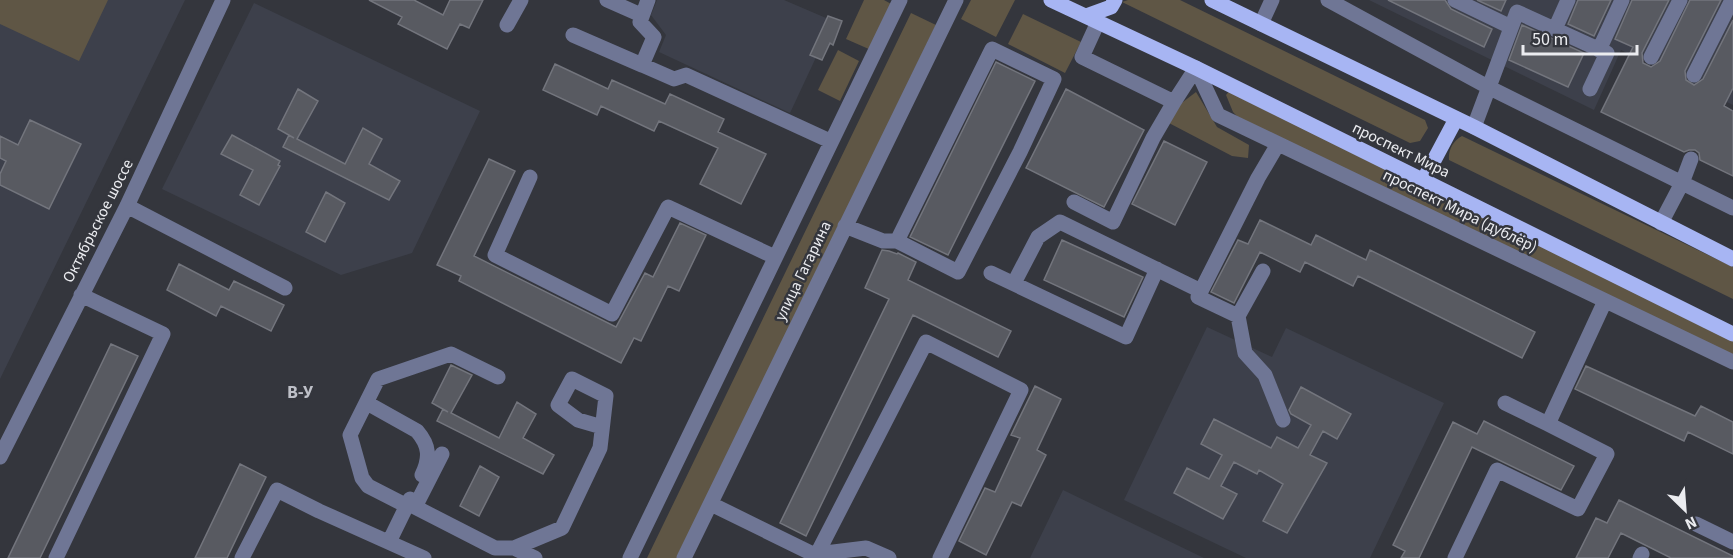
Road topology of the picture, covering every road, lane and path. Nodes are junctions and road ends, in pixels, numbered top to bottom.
1 (223, 0) edge
2 (520, 0) edge
3 (607, 0) edge
4 (648, 0) edge
5 (900, 0) edge
6 (956, 0) edge
7 (1051, 0) edge
8 (1114, 0) edge
9 (1212, 0) edge
10 (1272, 0) edge
11 (1328, 0) edge
12 (1455, 0) edge
13 (1568, 0) edge
14 (1622, 0) edge
15 (1680, 0) edge
16 (1732, 0) edge
17 (1517, 6) edge
18 (641, 15) junction
19 (1092, 19) junction
20 (1261, 24) junction
21 (507, 25) dead end
22 (1511, 27) junction
23 (1555, 29) junction
24 (573, 35) dead end
25 (1599, 50) junction
26 (1651, 57) dead end
27 (642, 65) junction
28 (1196, 68) junction
29 (1695, 75) dead end
30 (1488, 87) junction
31 (1590, 89) dead end
32 (1174, 102) junction
33 (1456, 119) junction
34 (1474, 127) junction
35 (830, 141) junction
36 (1278, 144) junction
37 (1691, 159) dead end
38 (530, 177) dead end
39 (1423, 181) junction
40 (1682, 183) junction
41 (1074, 202) dead end
42 (127, 206) junction
43 (1733, 208) edge
44 (1661, 223) junction
45 (845, 226) junction
46 (897, 241) junction
47 (775, 257) junction
48 (1733, 259) edge
49 (1157, 269) junction
50 (1263, 272) dead end
51 (991, 273) dead end
52 (1014, 283) junction
53 (285, 288) dead end
54 (1201, 291) junction
55 (81, 295) junction
56 (1605, 301) junction
57 (1238, 316) junction
58 (1733, 334) edge
59 (1733, 362) edge
60 (498, 377) dead end
61 (367, 403) junction
62 (1505, 403) dead end
63 (1283, 420) dead end
64 (1548, 424) junction
65 (602, 427) dead end
66 (4, 437) edge
67 (442, 454) dead end
68 (0, 457) edge
69 (711, 504) junction
70 (406, 506) junction
71 (1696, 524) dead end
72 (389, 542) junction
73 (1733, 542) edge
74 (514, 548) junction
75 (631, 557) edge
76 (818, 557) edge
77 (56, 558) edge
78 (242, 558) edge
79 (424, 558) edge
80 (535, 558) edge
81 (684, 558) edge
82 (890, 558) edge
83 (940, 558) edge
84 (1455, 558) edge

1 - 42 street, Октябрьское шоссе
2 - 21 street
3 - 18 street
4 - 18 street
5 - 35 street, улица Гагарина
6 - 45 street, улица Гагарина
7 - 19 main road, проспект Мира
8 - 19 main road
9 - 20 main road
10 - 20 street
11 - 30 street
12 - 22 street
13 - 23 street
14 - 25 street
15 - 26 street
16 - 29 street
17 - 22 street
17 - 23 street
18 - 27 street
19 - 28 main road, проспект Мира
19 - 32 street
20 - 33 main road
22 - 30 street
23 - 25 street
24 - 27 street
25 - 31 street
27 - 35 street
28 - 32 street
28 - 36 street, проспект Мира (дублёр)
28 - 39 main road, проспект Мира
30 - 34 street
30 - 40 street
32 - 41 street
33 - 34 main road
33 - 39 main road
34 - 44 main road
35 - 47 street, улица Гагарина
36 - 54 street
36 - 56 street, проспект Мира (дублёр)
37 - 40 street
38 - 47 street
39 - 58 main road, проспект Мира
40 - 43 street
40 - 44 street
42 - 53 street
42 - 55 street, Октябрьское шоссе
44 - 48 main road
45 - 46 street
45 - 69 street, улица Гагарина
46 - 46 street
47 - 75 street, улица Гагарина
49 - 52 street
49 - 52 street
49 - 54 street
50 - 57 street
51 - 52 street
54 - 57 street
55 - 66 street, Октябрьское шоссе
55 - 77 street
56 - 59 street, проспект Мира (дублёр)
56 - 64 street
57 - 63 street
60 - 61 street
61 - 70 street
61 - 70 street
62 - 64 street
64 - 84 street
65 - 74 street
66 - 68 street, Октябрьское шоссе
67 - 74 street
69 - 76 street
69 - 81 street, улица Гагарина
70 - 72 street
71 - 73 street
72 - 78 street
72 - 79 street
74 - 80 street
76 - 82 street
76 - 83 street

